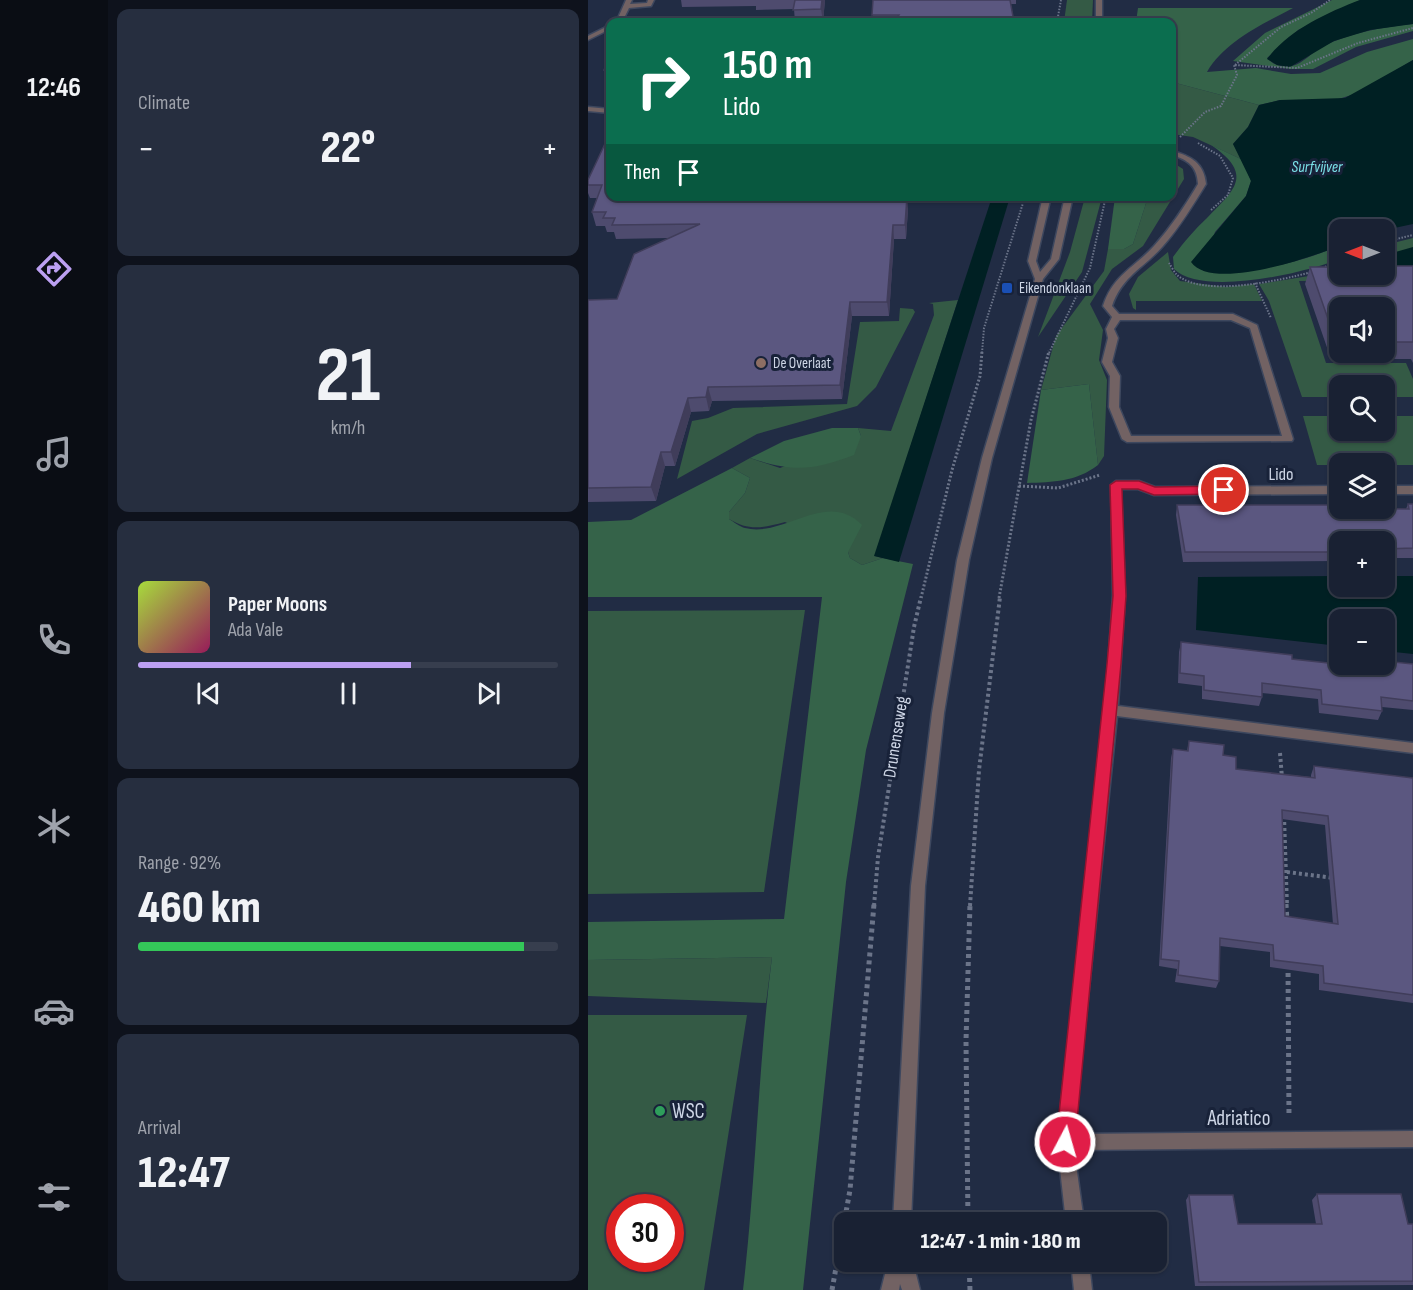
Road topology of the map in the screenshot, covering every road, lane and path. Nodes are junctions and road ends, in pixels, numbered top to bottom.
1 (651, 0) edge
2 (1061, 0) edge
3 (1099, 0) edge
4 (1330, 0) edge
5 (628, 3) edge
6 (619, 18) edge
7 (1058, 18) edge
8 (1099, 18) edge
9 (1413, 28) edge
10 (606, 29) edge
11 (588, 38) edge
12 (1234, 65) junction
13 (588, 110) edge
14 (606, 111) edge
15 (1176, 155) edge
16 (1023, 201) edge
17 (1046, 201) edge
18 (1068, 201) edge
19 (1105, 201) edge
20 (1203, 218) dead end
21 (1413, 235) edge
22 (1395, 239) edge
23 (1171, 253) dead end
24 (1329, 265) edge
25 (1039, 279) junction
26 (1117, 316) junction
27 (1329, 490) edge
28 (1395, 490) edge
29 (1413, 490) edge
30 (1111, 710) junction
31 (1279, 731) junction
32 (1413, 748) edge
33 (1282, 790) edge
34 (1284, 813) edge
35 (1287, 872) junction
36 (1344, 879) edge
37 (1287, 930) edge
38 (1288, 954) edge
39 (1413, 1139) edge
40 (1289, 1140) junction
41 (1065, 1142) junction
42 (902, 1212) edge
43 (968, 1212) edge
44 (1074, 1212) edge
45 (894, 1272) edge
46 (906, 1272) edge
47 (969, 1272) edge
48 (1081, 1272) edge
49 (832, 1290) edge
50 (890, 1290) edge
51 (911, 1290) edge
52 (970, 1290) edge
53 (1083, 1290) edge

1 - 5 street
2 - 7 path
3 - 8 street
4 - 12 path
5 - 6 street
9 - 12 path
10 - 11 street
12 - 20 path
13 - 14 street
15 - 26 street
16 - 49 path, Drunenseweg
17 - 25 street, Drunenseweg
18 - 25 street, Drunenseweg
19 - 43 path
21 - 22 path
23 - 24 path
25 - 42 street, Drunenseweg
26 - 26 street
27 - 30 street, Lido
28 - 29 street
30 - 31 street
30 - 41 street
31 - 32 street
31 - 33 path
34 - 35 path
35 - 36 path
35 - 37 path
38 - 40 path
39 - 40 street, Adriatico
40 - 41 street, Adriatico
41 - 44 street
45 - 50 street
46 - 51 street
47 - 52 path
48 - 53 street

